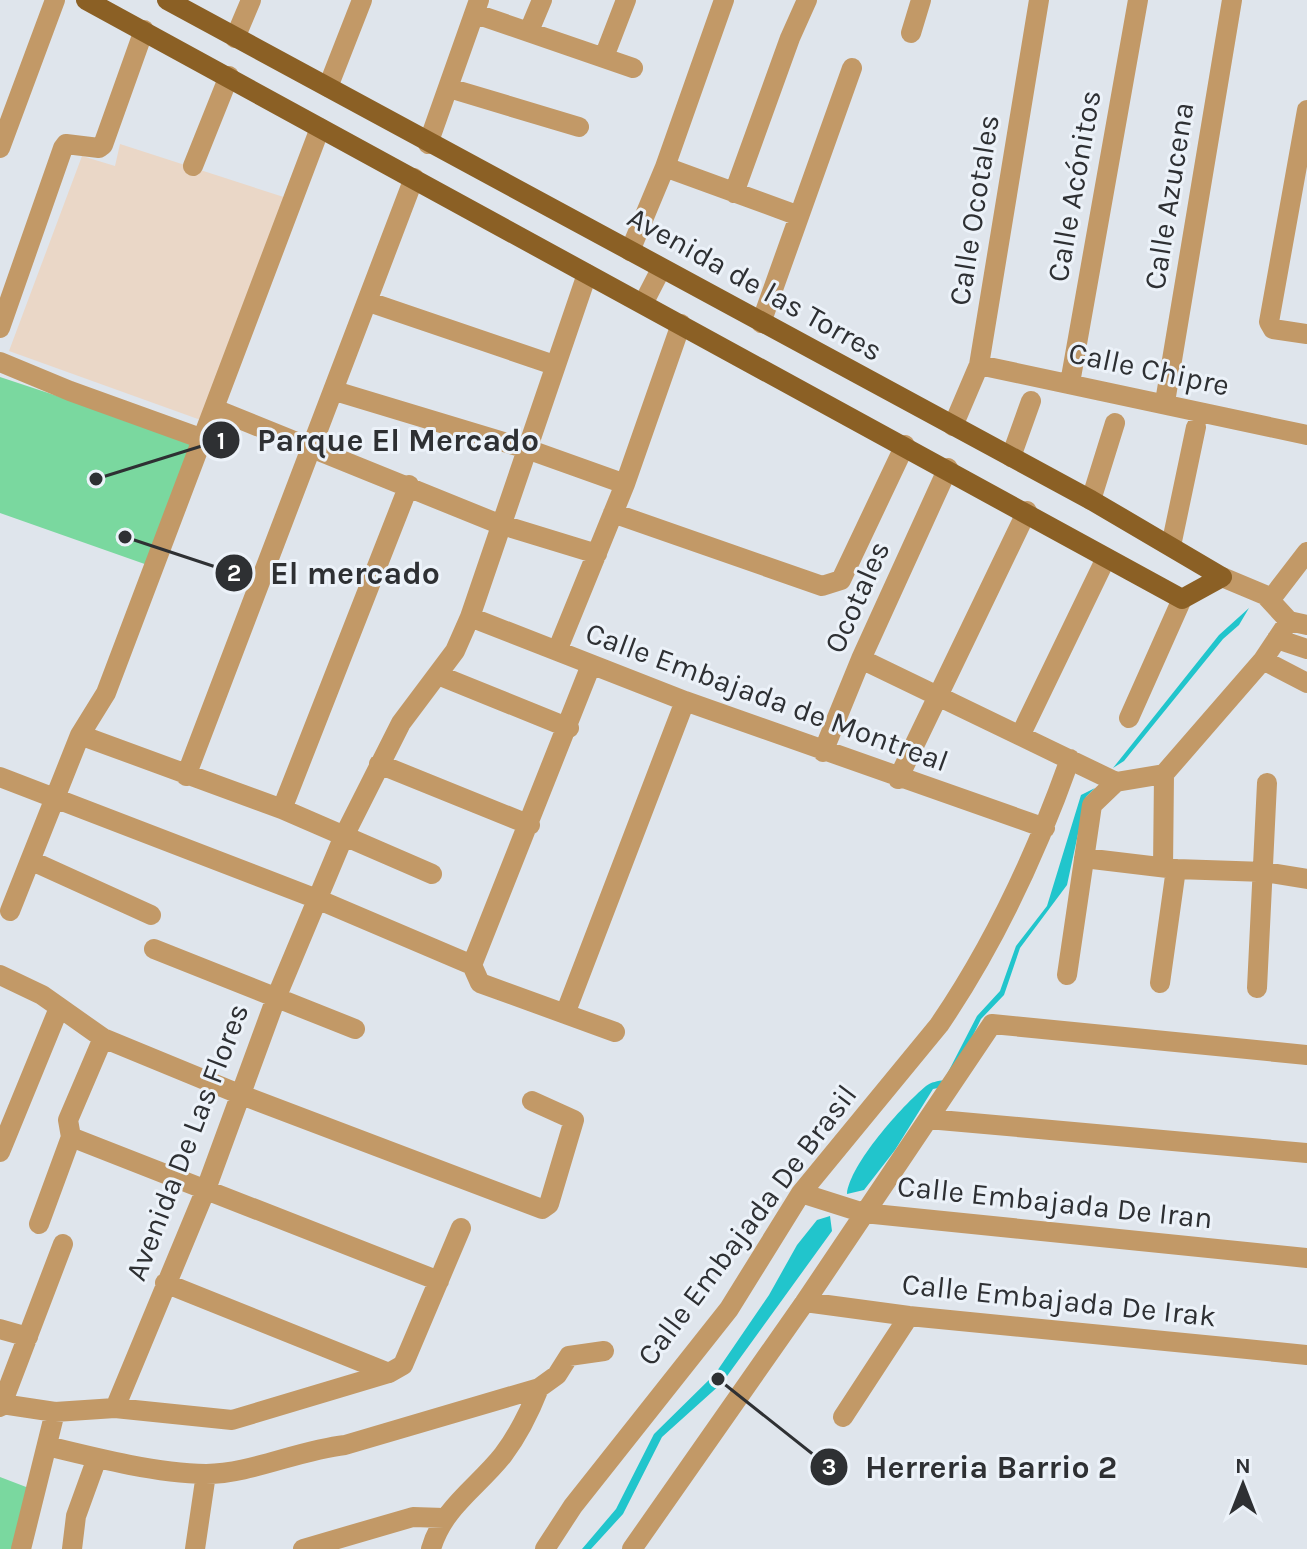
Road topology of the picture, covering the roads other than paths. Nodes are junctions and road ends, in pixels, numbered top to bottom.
1 (55, 0) edge
2 (167, 0) edge
3 (251, 0) edge
4 (362, 0) edge
5 (542, 0) edge
6 (626, 0) edge
7 (724, 0) edge
8 (807, 0) edge
9 (921, 0) edge
10 (1039, 0) edge
11 (1138, 0) edge
12 (1232, 0) edge
13 (94, 2) edge
14 (477, 7) edge
15 (144, 30) junction
16 (529, 31) junction
17 (911, 33) dead end
18 (235, 38) junction
19 (604, 57) junction
20 (633, 68) dead end
21 (852, 68) dead end
22 (229, 76) junction
23 (328, 87) junction
24 (449, 88) junction
25 (1307, 110) edge
26 (579, 127) dead end
27 (320, 128) junction
28 (428, 144) junction
29 (0, 148) edge
30 (193, 166) dead end
31 (665, 167) junction
32 (414, 178) junction
33 (734, 193) junction
34 (799, 216) junction
35 (630, 251) junction
36 (661, 269) junction
37 (587, 274) junction
38 (369, 302) junction
39 (644, 302) junction
40 (761, 323) junction
41 (681, 324) junction
42 (0, 328) edge
43 (1307, 334) edge
44 (0, 362) edge
45 (554, 365) junction
46 (979, 365) junction
47 (1070, 383) junction
48 (335, 391) junction
49 (1031, 401) dead end
50 (1165, 402) junction
51 (215, 409) junction
52 (1115, 423) dead end
53 (953, 426) junction
54 (1196, 427) dead end
55 (1307, 435) edge
56 (203, 439) junction
57 (905, 445) junction
58 (311, 446) junction
59 (527, 449) junction
60 (1011, 457) junction
61 (948, 468) junction
62 (625, 484) junction
63 (409, 485) junction
64 (1091, 500) junction
65 (1027, 511) junction
66 (613, 513) junction
67 (499, 524) junction
68 (1171, 546) junction
69 (1307, 552) edge
70 (597, 554) junction
71 (1106, 558) junction
72 (1222, 577) junction
73 (1182, 599) junction
74 (1271, 599) junction
75 (470, 617) junction
76 (1298, 623) edge
77 (1277, 639) junction
78 (1307, 649) edge
79 (557, 651) junction
80 (861, 659) junction
81 (1263, 660) junction
82 (591, 665) junction
83 (438, 675) junction
84 (1307, 683) edge
85 (939, 695) junction
86 (685, 701) junction
87 (1129, 718) dead end
88 (569, 728) junction
89 (1021, 734) junction
90 (80, 735) junction
91 (823, 752) junction
92 (1070, 759) junction
93 (379, 764) junction
94 (1164, 774) junction
95 (186, 776) junction
96 (0, 777) edge
97 (898, 779) junction
98 (1107, 779) junction
99 (1267, 783) dead end
100 (55, 799) junction
101 (282, 809) junction
102 (530, 825) junction
103 (1045, 828) junction
104 (343, 838) junction
105 (1084, 858) junction
106 (32, 861) junction
107 (1169, 869) junction
108 (1265, 872) junction
109 (432, 874) dead end
110 (1307, 879) edge
111 (317, 899) junction
112 (10, 911) dead end
113 (151, 915) dead end
114 (154, 949) dead end
115 (472, 965) junction
116 (0, 975) edge
117 (1067, 975) dead end
118 (1160, 983) dead end
119 (1257, 988) dead end
120 (276, 998) junction
121 (59, 1008) junction
122 (565, 1014) junction
123 (355, 1029) dead end
124 (615, 1032) dead end
125 (103, 1038) junction
126 (1307, 1055) edge
127 (239, 1094) junction
128 (532, 1101) dead end
129 (928, 1119) junction
130 (71, 1137) junction
131 (0, 1152) edge
132 (1307, 1153) edge
133 (206, 1189) junction
134 (801, 1193) junction
135 (864, 1213) junction
136 (39, 1224) dead end
137 (461, 1228) dead end
138 (63, 1244) dead end
139 (1307, 1258) edge
140 (439, 1281) junction
141 (165, 1283) junction
142 (805, 1302) junction
143 (909, 1316) junction
144 (0, 1329) edge
145 (28, 1337) junction
146 (604, 1351) dead end
147 (1307, 1355) edge
148 (389, 1373) junction
149 (539, 1388) junction
150 (1, 1406) edge
151 (115, 1408) junction
152 (55, 1412) junction
153 (843, 1417) dead end
154 (47, 1446) junction
155 (97, 1458) junction
156 (206, 1474) junction
157 (444, 1518) junction
158 (21, 1549) edge
159 (72, 1549) edge
160 (195, 1549) edge
161 (303, 1549) edge
162 (431, 1549) edge
163 (545, 1549) edge
164 (632, 1549) edge

1 - 29 street
2 - 18 main road, Avenida de las Torres
3 - 18 street
4 - 23 street
5 - 16 street
6 - 19 street
7 - 31 street
8 - 33 street
9 - 17 street
10 - 46 street, Calle Ocotales
11 - 47 street, Calle Acónitos
12 - 50 street, Calle Azucena
13 - 15 main road
14 - 16 street
14 - 24 street
15 - 22 main road
15 - 42 street
16 - 19 street
18 - 23 main road, Avenida de las Torres
19 - 20 street
21 - 34 street
22 - 27 main road
22 - 30 street
23 - 28 main road, Avenida de las Torres
24 - 26 street
24 - 28 street
25 - 43 street
27 - 32 main road
27 - 51 street
28 - 35 main road, Avenida de las Torres
31 - 33 street
31 - 35 street
32 - 37 main road
32 - 38 street
33 - 34 street
34 - 40 street
35 - 36 main road, Avenida de las Torres
36 - 39 street
36 - 40 main road, Avenida de las Torres
37 - 39 main road
37 - 45 street, Avenida De Las Flores
38 - 45 street
38 - 48 street
39 - 41 main road
40 - 53 main road, Avenida de las Torres
41 - 57 main road
41 - 62 street
44 - 56 street
45 - 59 street, Avenida De Las Flores
46 - 47 street, Calle Chipre
46 - 53 street, Calle Ocotales
47 - 50 street, Calle Chipre
48 - 58 street
48 - 59 street
49 - 60 street
50 - 55 street, Calle Chipre
51 - 56 street
51 - 58 street
52 - 64 street
53 - 60 main road, Avenida de las Torres
54 - 68 street
56 - 90 street
57 - 61 main road
57 - 66 street
58 - 63 street
58 - 95 street
59 - 62 street
59 - 67 street, Avenida De Las Flores
60 - 64 main road, Avenida de las Torres
61 - 65 main road
61 - 80 street, Ocotales
62 - 66 street
63 - 67 street
63 - 101 street
64 - 68 main road, Avenida de las Torres
65 - 71 main road
65 - 85 street
66 - 70 street
67 - 70 street
67 - 75 street, Avenida De Las Flores
68 - 72 main road, Avenida de las Torres
69 - 74 street
70 - 79 street
71 - 73 main road
71 - 89 street
72 - 73 main road
72 - 74 street, Avenida de las Torres
73 - 87 street
74 - 76 street, Avenida de las Torres
75 - 79 street, Calle Embajada de Montreal
75 - 83 street, Avenida De Las Flores
76 - 77 street
77 - 78 street
77 - 81 street
79 - 82 street, Calle Embajada de Montreal
80 - 85 street
80 - 91 street, Ocotales
81 - 84 street
81 - 94 street
82 - 86 street, Calle Embajada de Montreal
82 - 88 street
83 - 88 street
83 - 93 street, Avenida De Las Flores
85 - 89 street
85 - 97 street
86 - 91 street, Calle Embajada de Montreal
86 - 122 street
88 - 102 street
89 - 92 street
90 - 95 street
90 - 100 street
91 - 97 street, Calle Embajada de Montreal
92 - 98 street
92 - 103 street, Calle Embajada De Brasil
93 - 102 street
93 - 104 street, Avenida De Las Flores
94 - 98 street
94 - 107 street
95 - 101 street
96 - 100 street
97 - 103 street, Calle Embajada de Montreal
98 - 105 street
99 - 108 street
100 - 106 street
100 - 111 street
101 - 104 street
102 - 115 street
103 - 134 street, Calle Embajada De Brasil
104 - 109 street
104 - 111 street, Avenida De Las Flores
105 - 107 street
105 - 117 street
106 - 112 street
106 - 113 street
107 - 108 street
107 - 118 street
108 - 110 street
108 - 119 street
111 - 115 street
111 - 120 street, Avenida De Las Flores
114 - 120 street
115 - 122 street
116 - 121 street
120 - 123 street
120 - 127 street, Avenida De Las Flores
121 - 125 street
121 - 131 street
122 - 124 street
125 - 127 street
125 - 130 street
126 - 129 street
127 - 128 street
127 - 133 street, Avenida De Las Flores
129 - 132 street
129 - 135 street
130 - 133 street
130 - 136 street
133 - 140 street
133 - 141 street, Avenida De Las Flores
134 - 135 street, Calle Embajada De Iran
134 - 163 street, Calle Embajada De Brasil
135 - 139 street, Calle Embajada De Iran
135 - 142 street
137 - 140 street
138 - 145 street
140 - 148 street
141 - 148 street
141 - 151 street, Avenida De Las Flores
142 - 143 street, Calle Embajada De Irak
142 - 164 street
143 - 147 street, Calle Embajada De Irak
143 - 153 street
144 - 145 street
145 - 150 street
146 - 149 street
148 - 151 street
149 - 156 street
149 - 157 street
150 - 152 street
151 - 152 street
152 - 154 street
154 - 155 street
154 - 158 street
155 - 156 street
155 - 159 street
156 - 160 street
157 - 161 street
157 - 162 street

